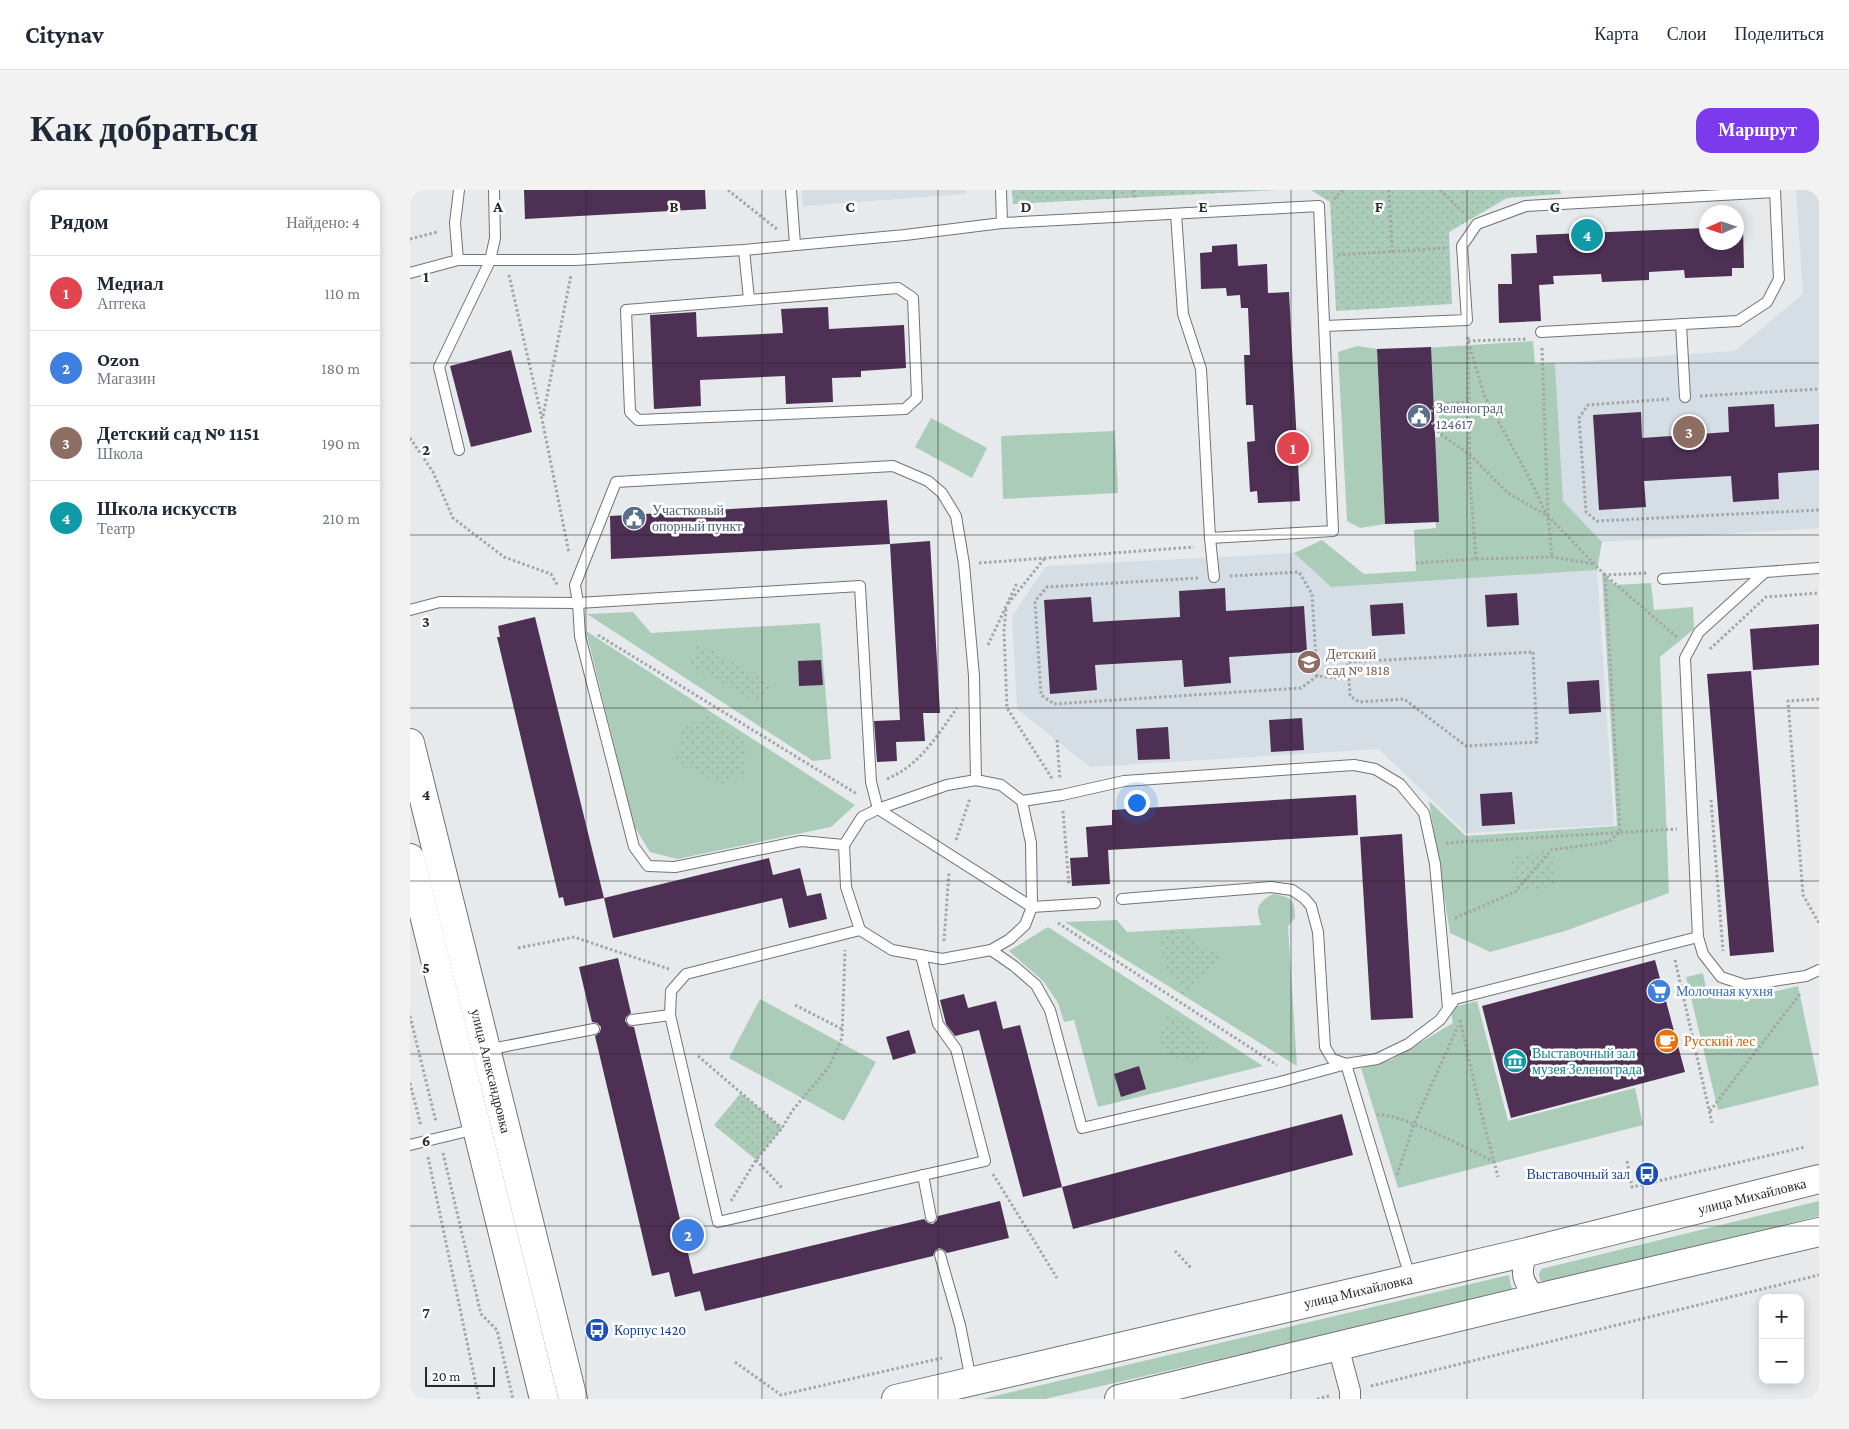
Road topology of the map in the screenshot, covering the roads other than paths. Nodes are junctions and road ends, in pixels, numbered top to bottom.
1 (459, 190) edge
2 (494, 190) edge
3 (791, 190) edge
4 (1001, 190) edge
5 (1775, 191) edge
6 (1176, 214) junction
7 (1002, 223) junction
8 (795, 244) junction
9 (744, 250) junction
10 (458, 260) junction
11 (490, 261) junction
12 (410, 273) edge
13 (749, 299) junction
14 (1681, 324) junction
15 (1325, 326) junction
16 (1541, 335) road end
17 (1685, 397) road end
18 (459, 450) dead end
19 (1210, 538) junction
20 (1819, 568) edge
21 (1765, 572) junction
22 (1214, 577) road end
23 (1663, 579) road end
24 (573, 603) junction
25 (410, 610) edge
26 (410, 743) edge
27 (976, 780) junction
28 (1022, 801) junction
29 (878, 809) junction
30 (844, 845) junction
31 (410, 858) edge
32 (1122, 898) dead end
33 (1095, 903) dead end
34 (1032, 907) junction
35 (860, 930) junction
36 (1698, 937) junction
37 (991, 950) junction
38 (921, 955) junction
39 (1819, 970) edge
40 (1448, 1008) junction
41 (670, 1015) junction
42 (632, 1020) dead end
43 (594, 1029) dead end
44 (485, 1050) junction
45 (1346, 1064) junction
46 (476, 1128) junction
47 (410, 1145) edge
48 (923, 1175) junction
49 (1819, 1179) edge
50 (930, 1217) dead end
51 (1819, 1232) edge
52 (1527, 1252) junction
53 (940, 1255) dead end
54 (1410, 1278) junction
55 (1537, 1298) junction
56 (1338, 1346) junction
57 (971, 1381) junction
58 (1350, 1395) edge
59 (544, 1399) edge
60 (573, 1399) edge
61 (896, 1399) edge
62 (1119, 1399) edge

1 - 10 lane
2 - 11 lane
3 - 8 lane
4 - 7 lane
5 - 14 lane
5 - 15 lane
6 - 7 lane
6 - 15 lane
6 - 19 lane
7 - 8 lane
8 - 9 lane
9 - 11 lane
9 - 13 lane
10 - 11 lane
10 - 12 lane
11 - 18 lane
13 - 13 lane
14 - 16 lane
14 - 17 lane
15 - 19 lane
19 - 22 lane
20 - 21 lane
21 - 23 lane
21 - 36 lane
24 - 25 lane
24 - 27 lane
24 - 29 lane
24 - 30 lane
26 - 44 main road, улица Александровка
27 - 28 lane
27 - 29 lane
28 - 34 lane
28 - 40 lane
29 - 30 lane
29 - 34 lane
30 - 35 lane
31 - 46 main road, улица Александровка
32 - 45 lane
33 - 34 lane
34 - 37 lane
35 - 38 lane
35 - 41 lane
36 - 39 lane
36 - 40 lane
37 - 38 lane
37 - 45 lane
38 - 48 lane
40 - 45 lane
41 - 42 lane
41 - 48 lane
43 - 44 lane
44 - 60 main road, улица Александровка
45 - 54 lane
46 - 47 lane
46 - 59 main road, улица Александровка
48 - 50 lane
49 - 52 main road, улица Михайловка
51 - 55 main road
52 - 54 main road, улица Михайловка
52 - 55 street
53 - 57 lane
54 - 57 main road, улица Михайловка
55 - 56 main road
56 - 58 street
56 - 62 main road
57 - 61 main road, улица Михайловка

